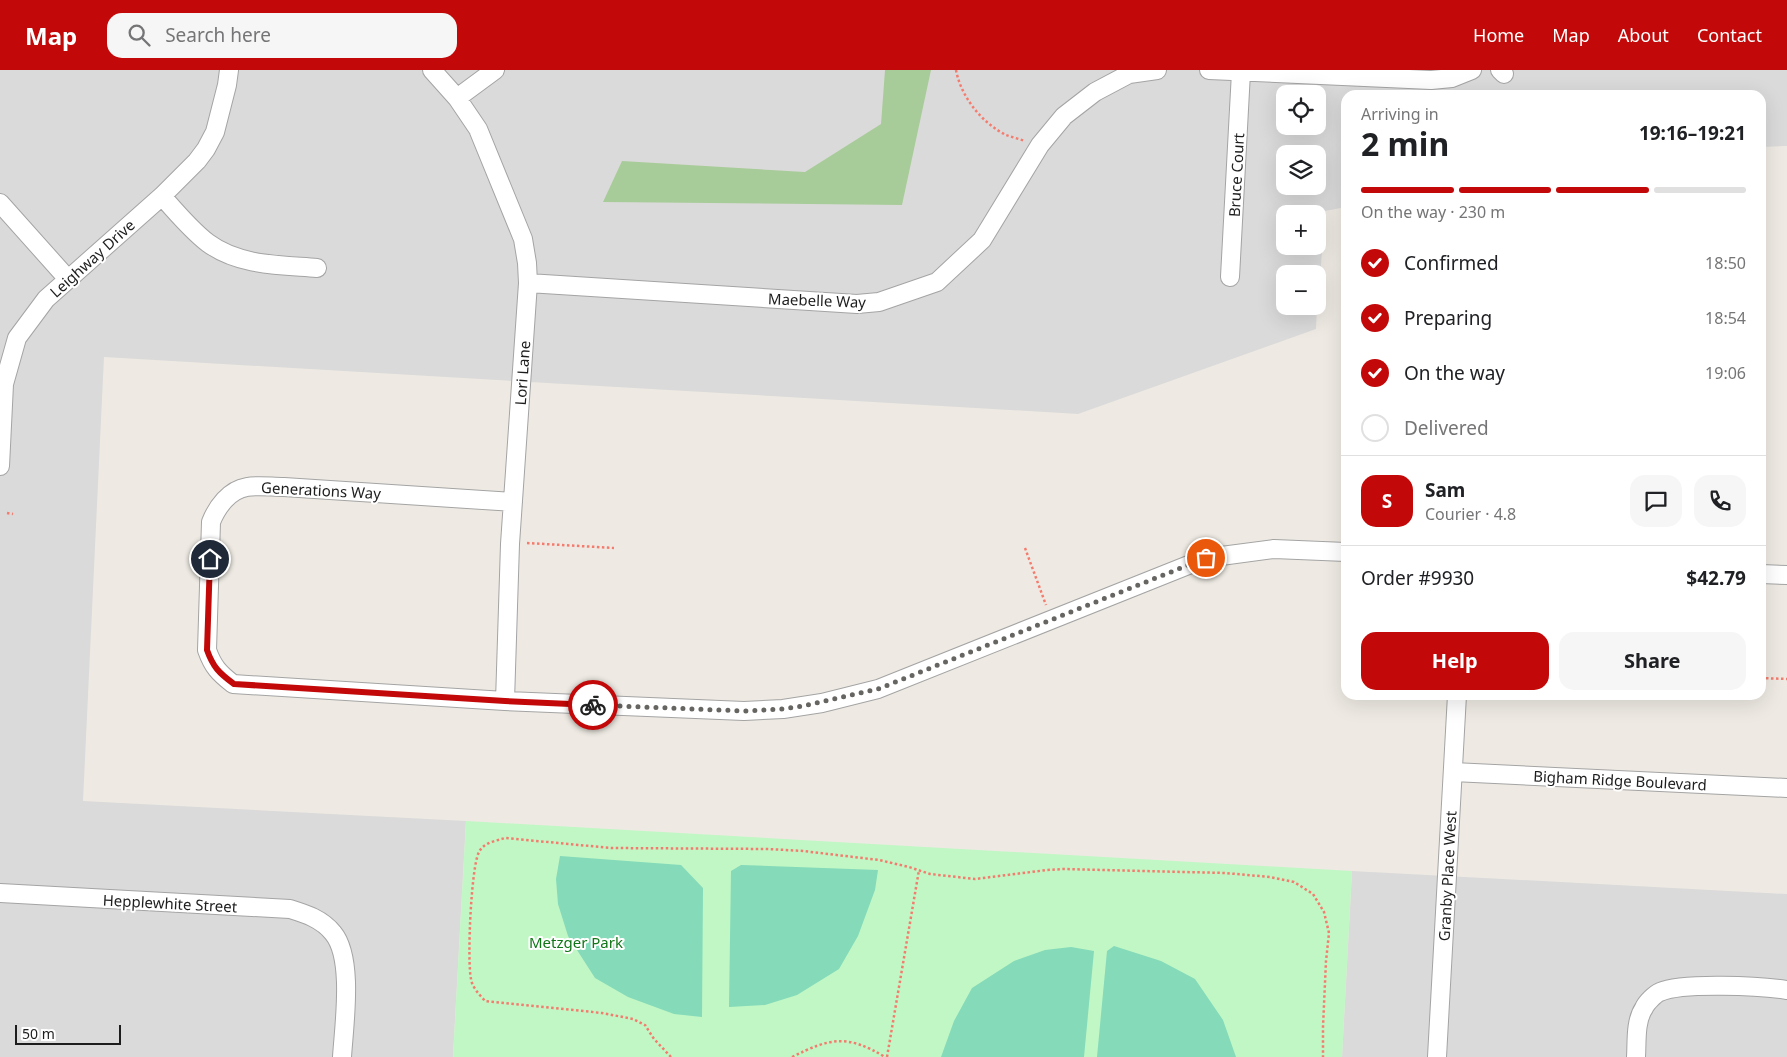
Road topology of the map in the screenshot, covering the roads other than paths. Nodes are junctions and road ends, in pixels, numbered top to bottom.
1 (229, 70) edge
2 (432, 70) edge
3 (495, 70) edge
4 (1157, 70) edge
5 (1209, 70) edge
6 (1472, 70) edge
7 (1241, 72) junction
8 (458, 98) junction
9 (162, 196) junction
10 (0, 203) edge
11 (317, 268) dead end
12 (1230, 277) dead end
13 (68, 278) junction
14 (528, 284) junction
15 (0, 466) edge
16 (514, 502) junction
17 (1341, 552) edge
18 (1766, 574) edge
19 (1787, 576) edge
20 (1457, 700) edge
21 (505, 701) junction
22 (1453, 772) junction
23 (1787, 788) edge
24 (0, 893) edge
25 (1787, 990) edge
26 (342, 1057) edge
27 (1436, 1057) edge
28 (1636, 1057) edge

1 - 9 street, Leighway Drive
2 - 8 street, Lori Lane
3 - 8 street
4 - 14 street, Maebelle Way
5 - 7 street
6 - 7 street
7 - 12 street, Bruce Court
8 - 14 street, Lori Lane
9 - 11 street
9 - 13 street, Leighway Drive
10 - 13 street
13 - 15 street, Leighway Drive
14 - 16 street, Lori Lane
16 - 21 street, Lori Lane
16 - 21 street, Generations Way
17 - 21 street
18 - 19 street
20 - 22 street, Granby Place West
22 - 23 street, Bigham Ridge Boulevard
22 - 27 street, Granby Place West
24 - 26 street, Hepplewhite Street
25 - 28 street

